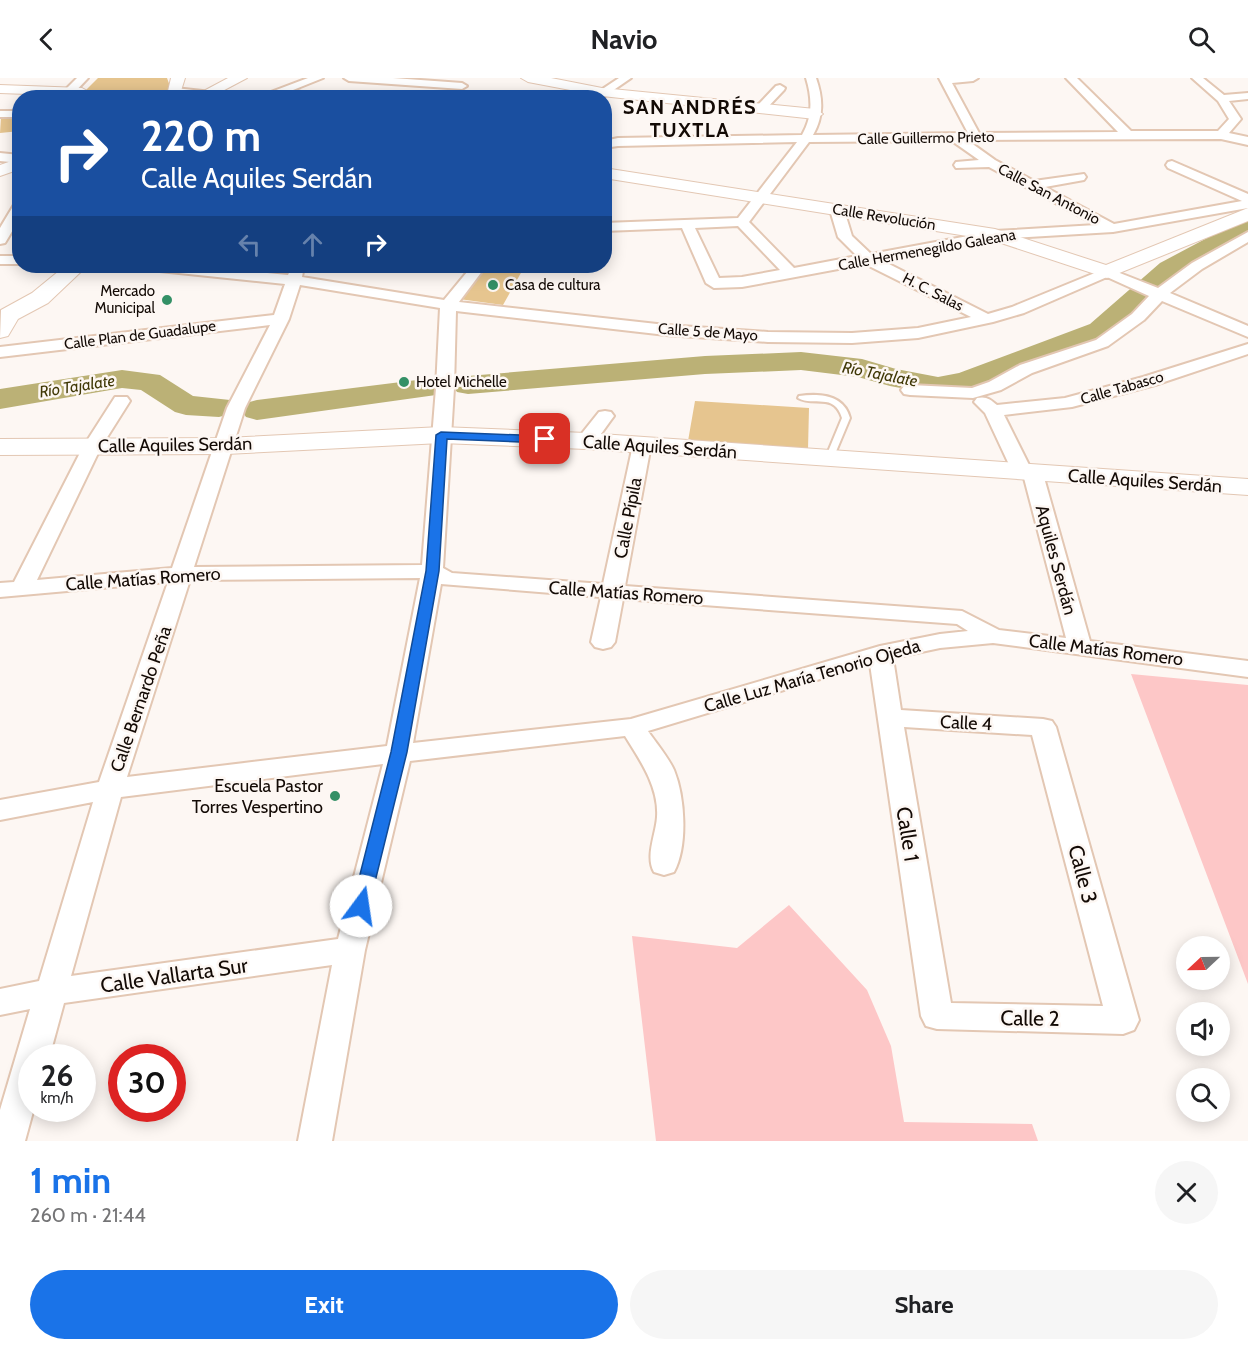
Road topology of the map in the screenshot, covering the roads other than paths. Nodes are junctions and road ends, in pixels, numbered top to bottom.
1 (96, 78) edge
2 (240, 78) edge
3 (318, 78) edge
4 (349, 78) edge
5 (474, 78) edge
6 (528, 78) edge
7 (626, 78) edge
8 (811, 78) edge
9 (973, 78) edge
10 (1071, 78) edge
11 (1197, 78) edge
12 (945, 79) edge
13 (462, 86) junction
14 (780, 88) dead end
15 (0, 89) edge
16 (37, 90) edge
17 (76, 90) edge
18 (214, 90) edge
19 (282, 90) edge
20 (457, 90) edge
21 (577, 90) edge
22 (606, 90) edge
23 (612, 96) edge
24 (1248, 96) edge
25 (1222, 99) junction
26 (761, 108) junction
27 (815, 114) junction
28 (681, 125) dead end
29 (1128, 135) junction
30 (1221, 135) junction
31 (956, 138) junction
32 (976, 138) junction
33 (694, 140) junction
34 (804, 140) junction
35 (1248, 141) edge
36 (618, 142) junction
37 (612, 143) edge
38 (612, 148) edge
39 (991, 163) junction
40 (960, 165) dead end
41 (1172, 165) dead end
42 (612, 174) edge
43 (1080, 177) dead end
44 (1032, 185) junction
45 (762, 196) junction
46 (1248, 199) edge
47 (1248, 204) edge
48 (837, 210) junction
49 (1248, 214) edge
50 (742, 222) junction
51 (687, 225) junction
52 (612, 227) edge
53 (1113, 228) junction
54 (995, 236) junction
55 (1247, 239) edge
56 (869, 260) junction
57 (1107, 272) junction
58 (69, 273) edge
59 (297, 273) edge
60 (473, 273) edge
61 (792, 274) junction
62 (1158, 294) junction
63 (448, 305) junction
64 (281, 319) junction
65 (987, 319) junction
66 (3, 320) edge
67 (1248, 332) edge
68 (1248, 349) edge
69 (0, 352) edge
70 (909, 390) dead end
71 (973, 393) junction
72 (802, 398) dead end
73 (121, 401) dead end
74 (993, 411) junction
75 (605, 416) dead end
76 (441, 435) junction
77 (586, 441) junction
78 (642, 445) junction
79 (226, 446) junction
80 (0, 447) edge
81 (92, 447) junction
82 (829, 459) junction
83 (1028, 473) junction
84 (1248, 487) edge
85 (432, 571) junction
86 (182, 574) junction
87 (22, 588) junction
88 (0, 590) edge
89 (614, 592) junction
90 (993, 636) junction
91 (603, 642) dead end
92 (1080, 647) junction
93 (880, 653) junction
94 (1248, 669) edge
95 (890, 718) junction
96 (632, 727) junction
97 (1043, 727) joint
98 (399, 752) junction
99 (110, 789) junction
100 (0, 810) edge
101 (664, 864) dead end
102 (350, 950) junction
103 (50, 992) junction
104 (0, 1002) edge
105 (936, 1016) joint
106 (1123, 1020) joint
107 (8, 1141) edge
108 (315, 1141) edge

1 - 17 street
2 - 18 street
3 - 19 street
4 - 13 street
5 - 13 street
6 - 21 street
7 - 22 street
8 - 27 street
9 - 12 street
10 - 29 street
11 - 25 street
12 - 32 street
13 - 20 street
14 - 26 street
15 - 16 street
23 - 26 street
24 - 25 street
25 - 30 street
26 - 27 street
27 - 34 street
28 - 33 street
29 - 30 street, Calle Guillermo Prieto
29 - 32 street, Calle Guillermo Prieto
30 - 35 street, Calle Guillermo Prieto
31 - 32 street, Calle Guillermo Prieto
31 - 34 street, Calle Guillermo Prieto
31 - 39 street, Calle San Antonio
33 - 34 street, Calle Guillermo Prieto
33 - 36 street, Calle Guillermo Prieto
34 - 45 street
36 - 37 street, Calle Guillermo Prieto
36 - 38 street
39 - 40 street
39 - 44 street, Calle San Antonio
41 - 46 street
42 - 45 street, Calle Revolución
43 - 44 street
44 - 53 street, Calle San Antonio
45 - 48 street, Calle Revolución
45 - 50 street
47 - 53 street, Calle Hermenegildo Galeana
48 - 54 street, Calle Revolución
48 - 56 street, H. C. Salas
49 - 57 street, Calle 5 de Mayo
50 - 51 street
50 - 61 street
51 - 52 street
51 - 61 street, Calle Hermenegildo Galeana
53 - 54 street, Calle Hermenegildo Galeana
54 - 56 street, Calle Hermenegildo Galeana
54 - 57 street, Calle Revolución
55 - 62 street
56 - 61 street, Calle Hermenegildo Galeana
56 - 65 street, H. C. Salas
57 - 62 street, Calle Revolución
57 - 65 street, Calle 5 de Mayo
58 - 66 street
59 - 63 street, Calle 5 de Mayo
59 - 64 street, Calle Bernardo Peña
60 - 63 street
62 - 67 street, Calle Revolución
62 - 71 street
63 - 65 street, Calle 5 de Mayo
63 - 76 street
64 - 69 street, Calle Plan de Guadalupe
64 - 79 street, Calle Bernardo Peña
68 - 74 street, Calle Tabasco
70 - 71 street
71 - 74 street, Aquiles Serdán
72 - 82 lane
73 - 81 street
74 - 83 street, Aquiles Serdán
75 - 77 street
76 - 77 street, Calle Aquiles Serdán
76 - 79 street, Calle Aquiles Serdán
76 - 85 street
77 - 78 street, Calle Aquiles Serdán
78 - 82 street, Calle Aquiles Serdán
78 - 89 street, Calle Pípila
79 - 81 street, Calle Aquiles Serdán
79 - 86 street, Calle Bernardo Peña
80 - 81 street, Calle Aquiles Serdán
81 - 87 street
82 - 83 street, Calle Aquiles Serdán
83 - 84 street, Calle Aquiles Serdán
83 - 92 street, Aquiles Serdán
85 - 86 street, Calle Matías Romero
85 - 89 street, Calle Matías Romero
85 - 98 street
86 - 87 street, Calle Matías Romero
86 - 99 street, Calle Bernardo Peña
87 - 88 street, Calle Matías Romero
89 - 90 street, Calle Matías Romero
89 - 91 street, Calle Pípila
90 - 92 street, Calle Matías Romero
90 - 93 street, Calle Luz María Tenorio Ojeda
92 - 94 street, Calle Matías Romero
93 - 95 street, Calle 1
93 - 96 street, Calle Luz María Tenorio Ojeda
95 - 97 street, Calle 4
95 - 105 street, Calle 1
96 - 98 street, Calle Luz María Tenorio Ojeda
96 - 101 street
97 - 106 street, Calle 3
98 - 99 street, Calle Luz María Tenorio Ojeda
98 - 102 street
99 - 100 street, Calle Luz María Tenorio Ojeda
99 - 103 street, Calle Bernardo Peña
102 - 103 street, Calle Vallarta Sur
102 - 108 street
103 - 104 street, Calle Vallarta Sur
103 - 107 street, Calle Bernardo Peña
105 - 106 street, Calle 2

